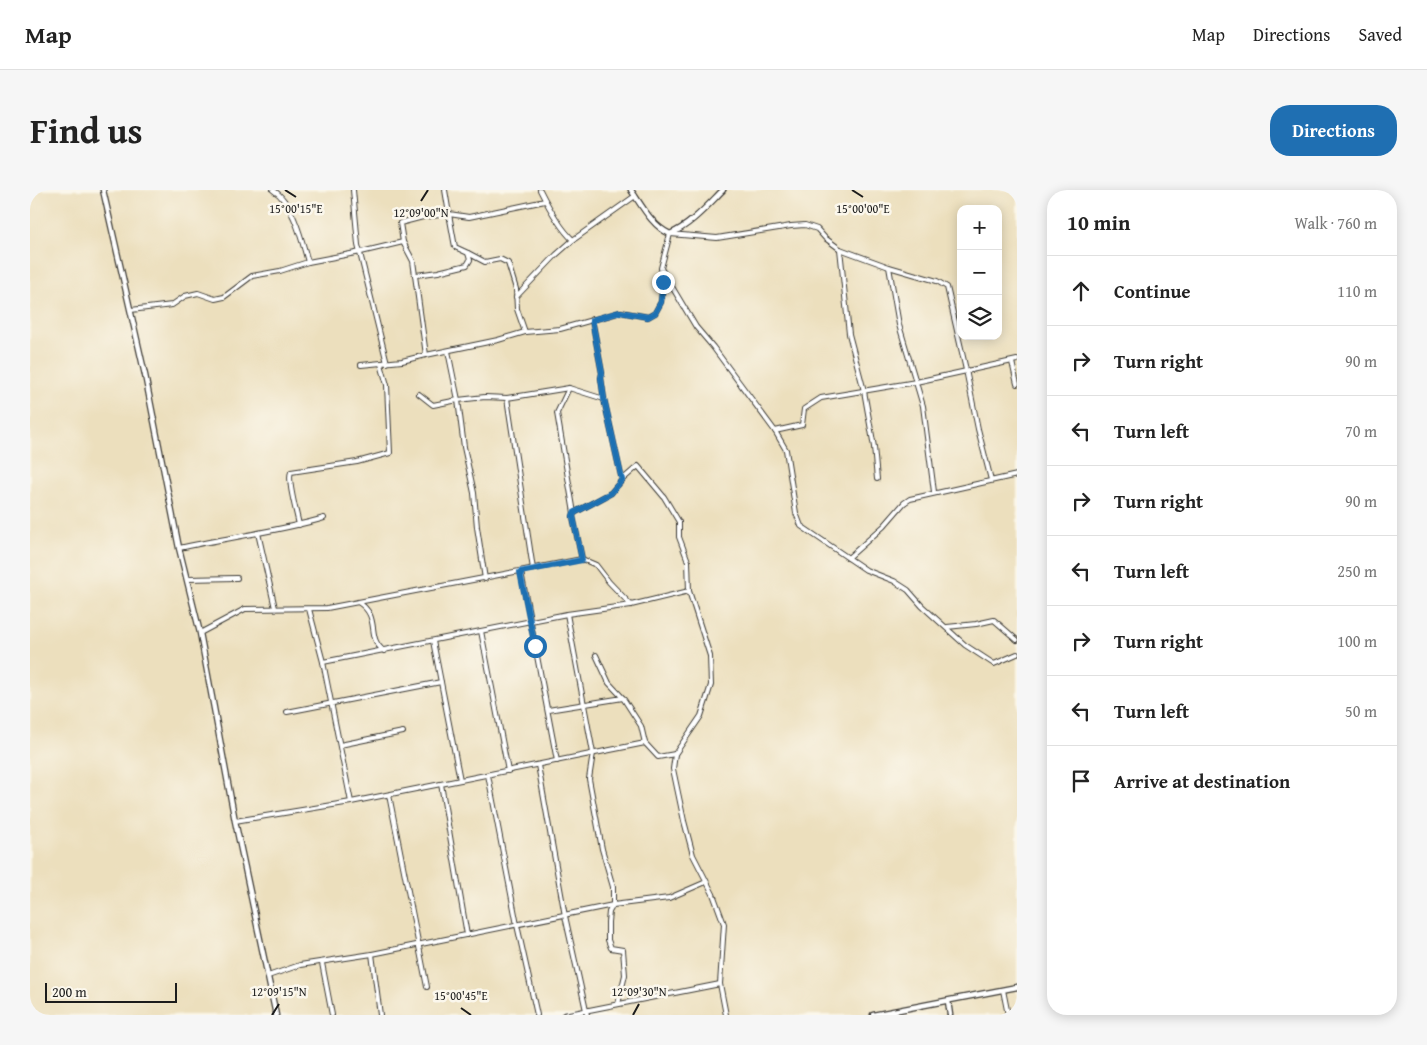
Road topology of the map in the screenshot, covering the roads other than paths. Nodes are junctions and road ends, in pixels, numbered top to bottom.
1 (103, 190) edge
2 (273, 190) edge
3 (353, 190) edge
4 (446, 190) edge
5 (540, 190) edge
6 (631, 190) edge
7 (723, 190) edge
8 (635, 196) junction
9 (545, 201) junction
10 (449, 214) junction
11 (670, 234) junction
12 (573, 240) junction
13 (403, 242) junction
14 (840, 249) junction
15 (361, 252) junction
16 (468, 253) junction
17 (308, 262) junction
18 (889, 267) junction
19 (661, 268) junction
20 (416, 275) junction
21 (516, 297) junction
22 (130, 310) junction
23 (592, 320) junction
24 (525, 332) junction
25 (448, 351) junction
26 (426, 354) junction
27 (1015, 361) edge
28 (387, 363) junction
29 (361, 364) dead end
30 (381, 364) junction
31 (966, 370) junction
32 (916, 382) junction
33 (1017, 384) edge
34 (569, 388) junction
35 (864, 391) junction
36 (419, 394) dead end
37 (506, 398) junction
38 (604, 399) junction
39 (458, 400) junction
40 (775, 430) junction
41 (1017, 475) edge
42 (877, 479) dead end
43 (622, 480) junction
44 (991, 480) junction
45 (934, 492) junction
46 (574, 513) junction
47 (324, 518) dead end
48 (299, 525) junction
49 (258, 533) junction
50 (179, 548) junction
51 (848, 558) junction
52 (582, 560) junction
53 (533, 569) junction
54 (520, 572) junction
55 (237, 578) dead end
56 (187, 579) junction
57 (485, 579) junction
58 (690, 591) junction
59 (358, 602) junction
60 (631, 604) junction
61 (275, 608) junction
62 (309, 609) junction
63 (567, 614) junction
64 (530, 621) junction
65 (947, 628) junction
66 (481, 631) junction
67 (200, 633) junction
68 (1017, 640) edge
69 (433, 641) junction
70 (384, 651) junction
71 (1017, 654) edge
72 (596, 655) dead end
73 (323, 662) junction
74 (441, 682) junction
75 (623, 698) junction
76 (332, 703) junction
77 (584, 704) junction
78 (548, 710) junction
79 (287, 712) dead end
80 (403, 732) dead end
81 (645, 743) junction
82 (340, 745) junction
83 (593, 753) junction
84 (675, 754) junction
85 (557, 761) junction
86 (538, 764) junction
87 (508, 771) junction
88 (488, 775) junction
89 (460, 780) junction
90 (441, 784) junction
91 (389, 795) junction
92 (351, 802) junction
93 (235, 822) junction
94 (706, 882) junction
95 (613, 904) junction
96 (565, 916) junction
97 (517, 925) junction
98 (466, 935) junction
99 (420, 944) junction
100 (372, 954) junction
101 (322, 963) junction
102 (268, 976) junction
103 (720, 984) junction
104 (428, 987) dead end
105 (1017, 987) edge
106 (1004, 990) junction
107 (948, 1001) junction
108 (618, 1004) junction
109 (587, 1013) edge
110 (276, 1015) edge
111 (332, 1015) edge
112 (380, 1015) edge
113 (537, 1015) edge
114 (564, 1015) edge
115 (726, 1015) edge
116 (873, 1015) edge
117 (950, 1015) edge
118 (1008, 1015) edge

1 - 22 street
2 - 17 street
3 - 15 street
4 - 10 street
5 - 9 street
6 - 8 street
7 - 11 street
8 - 11 street
8 - 12 street
9 - 10 street
9 - 12 street
10 - 13 street
10 - 16 street
11 - 14 street
11 - 19 street
12 - 21 street
13 - 15 street
13 - 20 street
14 - 18 street
14 - 35 street
15 - 17 street
15 - 28 street
16 - 20 street
16 - 21 street
17 - 22 street
18 - 31 street
18 - 32 street
19 - 23 street
19 - 40 street
20 - 26 street
21 - 24 street
22 - 50 street
23 - 24 street
23 - 38 street
24 - 25 street
25 - 26 street
25 - 39 street
26 - 28 street
27 - 31 street
27 - 33 street
28 - 30 street
29 - 30 street
30 - 48 street
31 - 32 street
31 - 44 street
32 - 35 street
32 - 45 street
34 - 37 street
34 - 38 street
34 - 46 street
35 - 40 street
35 - 42 street
36 - 39 street
37 - 39 street
37 - 53 street
38 - 43 street
39 - 57 street
40 - 51 street
41 - 44 street
43 - 46 street
43 - 58 street
44 - 45 street
45 - 51 street
46 - 52 street
47 - 48 street
48 - 49 street
49 - 50 street
49 - 61 street
50 - 56 street
51 - 65 street
52 - 53 street
52 - 60 street
53 - 54 street
54 - 57 street
54 - 64 street
55 - 56 street
56 - 67 street
57 - 59 street
58 - 60 street
58 - 84 street
59 - 62 street
59 - 70 street
60 - 63 street
61 - 62 street
61 - 67 street
62 - 73 street
63 - 64 street
63 - 77 street
64 - 66 street
64 - 78 street
65 - 68 street
65 - 71 street
66 - 69 street
66 - 87 street
67 - 93 street
69 - 70 street
69 - 74 street
70 - 73 street
72 - 75 street
73 - 76 street
74 - 76 street
74 - 89 street
75 - 77 street
75 - 81 street
76 - 79 street
76 - 82 street
77 - 78 street
77 - 83 street
78 - 85 street
80 - 82 street
81 - 83 street
81 - 84 street
82 - 92 street
83 - 85 street
83 - 95 street
84 - 94 street
85 - 86 street
86 - 87 street
86 - 96 street
87 - 88 street
88 - 89 street
88 - 97 street
89 - 90 street
90 - 91 street
90 - 98 street
91 - 92 street
91 - 99 street
92 - 93 street
93 - 102 street
94 - 95 street
94 - 103 street
95 - 96 street
95 - 108 street
96 - 97 street
96 - 109 street
97 - 98 street
97 - 113 street
98 - 99 street
99 - 100 street
99 - 104 street
100 - 101 street
100 - 112 street
101 - 102 street
101 - 111 street
102 - 110 street
103 - 108 street
103 - 115 street
105 - 106 street
106 - 107 street
106 - 118 street
107 - 116 street
107 - 117 street
108 - 109 street
109 - 114 street

